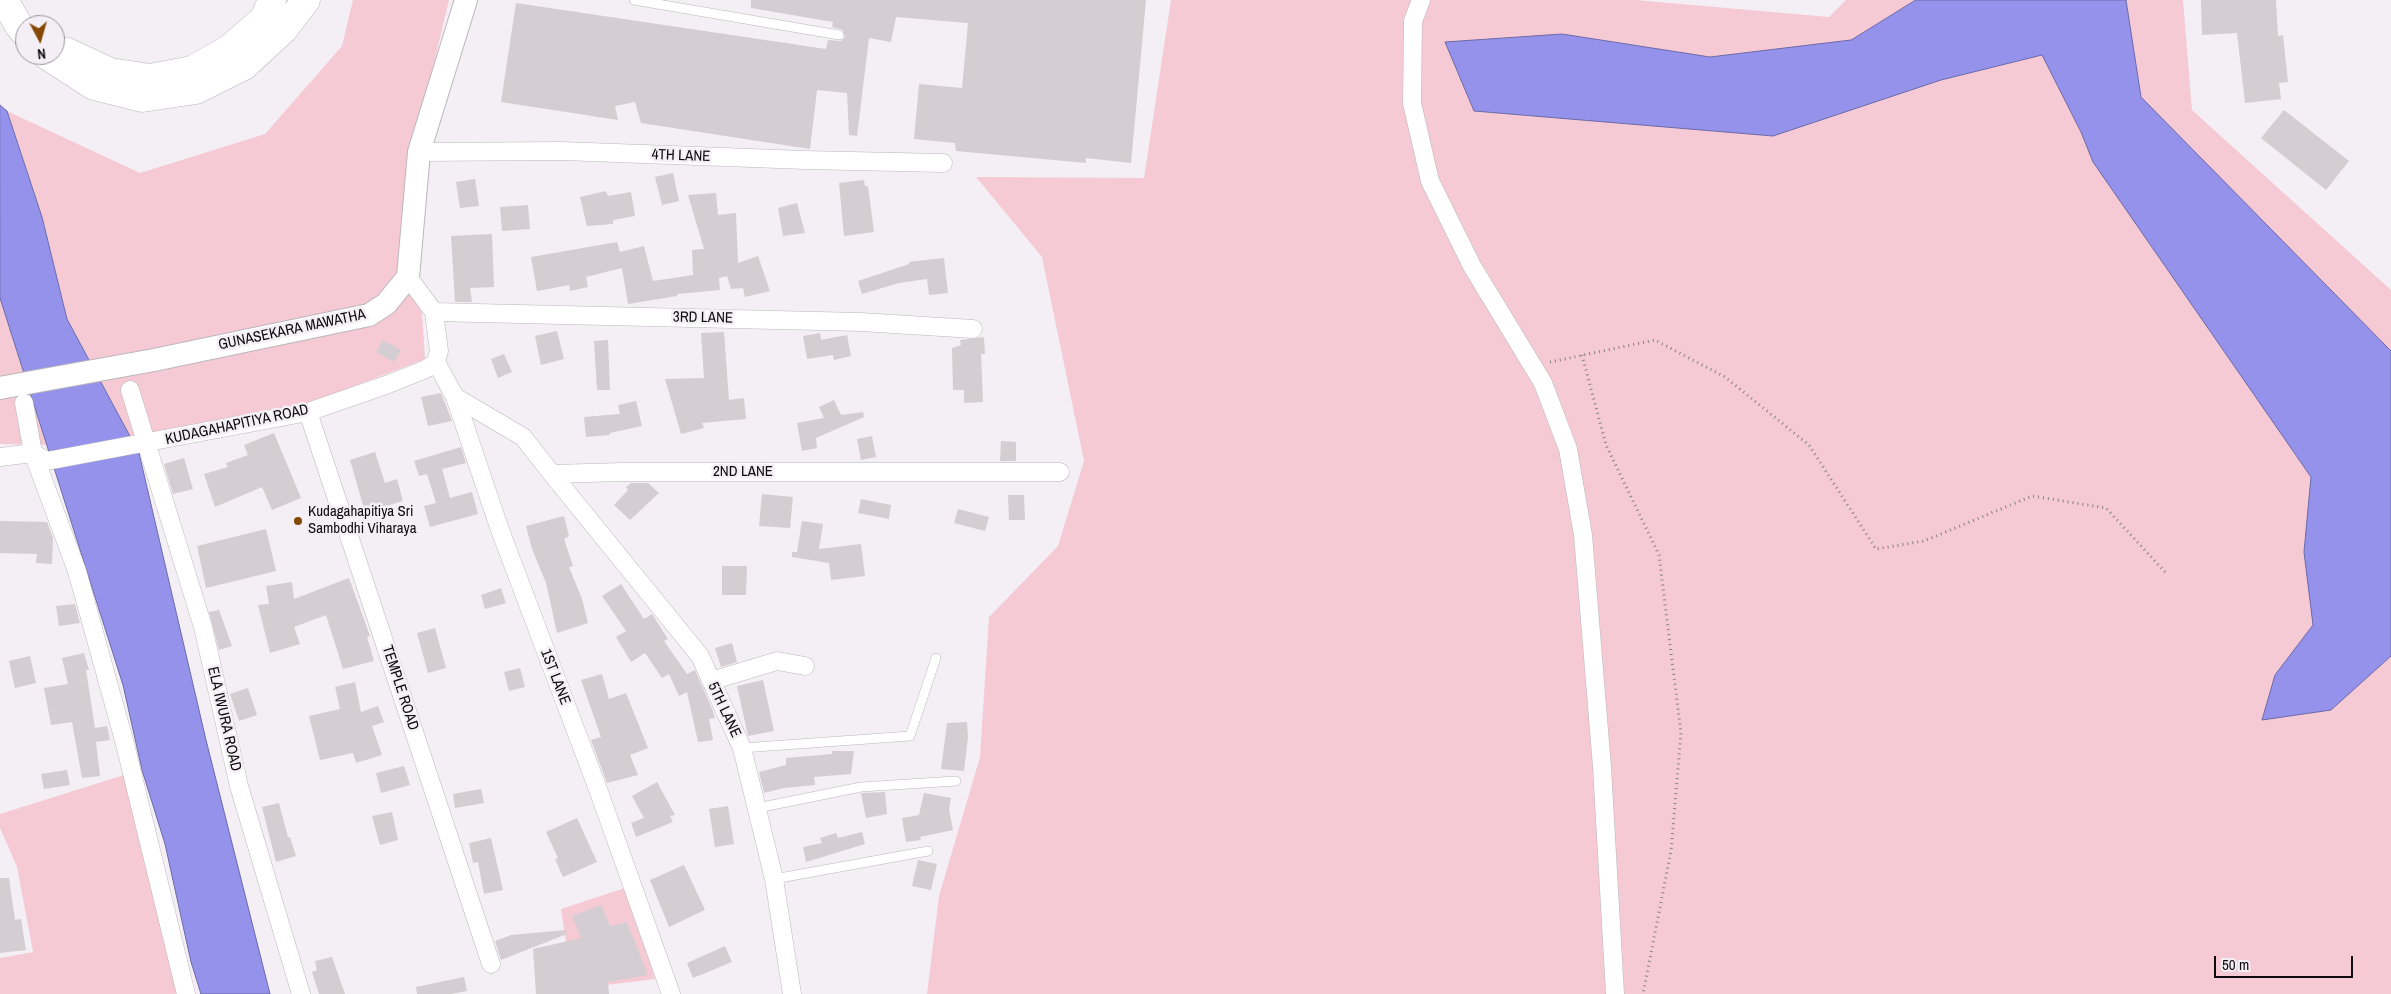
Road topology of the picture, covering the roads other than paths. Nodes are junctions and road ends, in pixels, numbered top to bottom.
1 (4, 0) edge
2 (24, 0) edge
3 (272, 0) edge
4 (306, 0) edge
5 (466, 0) edge
6 (634, 0) edge
7 (1421, 0) edge
8 (32, 15) edge
9 (15, 20) edge
10 (839, 36) dead end
11 (65, 50) edge
12 (61, 65) edge
13 (420, 152) junction
14 (943, 163) dead end
15 (408, 277) junction
16 (434, 312) junction
17 (973, 329) dead end
18 (436, 362) junction
19 (0, 388) edge
20 (130, 390) dead end
21 (455, 397) junction
22 (24, 403) dead end
23 (308, 412) junction
24 (146, 444) junction
25 (0, 457) edge
26 (40, 457) junction
27 (1060, 472) dead end
28 (552, 474) junction
29 (936, 658) dead end
30 (805, 666) dead end
31 (711, 681) junction
32 (742, 748) junction
33 (956, 781) dead end
34 (757, 808) junction
35 (928, 851) dead end
36 (774, 879) junction
37 (491, 964) dead end
38 (186, 994) edge
39 (301, 994) edge
40 (671, 994) edge
41 (792, 994) edge
42 (1615, 994) edge

1 - 9 highway
2 - 8 highway
3 - 11 highway
4 - 12 highway
5 - 13 street
6 - 10 lane
7 - 42 street
13 - 14 street, 4TH LANE
13 - 15 street
15 - 16 street
15 - 19 street, GUNASEKARA MAWATHA
16 - 17 street, 3RD LANE
16 - 18 street
18 - 21 street, 1ST LANE
18 - 23 street, KUDAGAHAPITIYA ROAD
20 - 24 street, ELA IWURA ROAD
21 - 28 street
21 - 40 street, 1ST LANE
22 - 26 street
23 - 24 street, KUDAGAHAPITIYA ROAD
23 - 37 street, TEMPLE ROAD
24 - 26 street, KUDAGAHAPITIYA ROAD
24 - 39 street, ELA IWURA ROAD
25 - 26 street, KUDAGAHAPITIYA ROAD
26 - 38 street
27 - 28 street, 2ND LANE
28 - 31 street, 5TH LANE
29 - 32 lane
30 - 31 street
31 - 32 street, 5TH LANE
32 - 34 street, 5TH LANE
33 - 34 lane
34 - 36 street, 5TH LANE
35 - 36 lane
36 - 41 street, 5TH LANE

